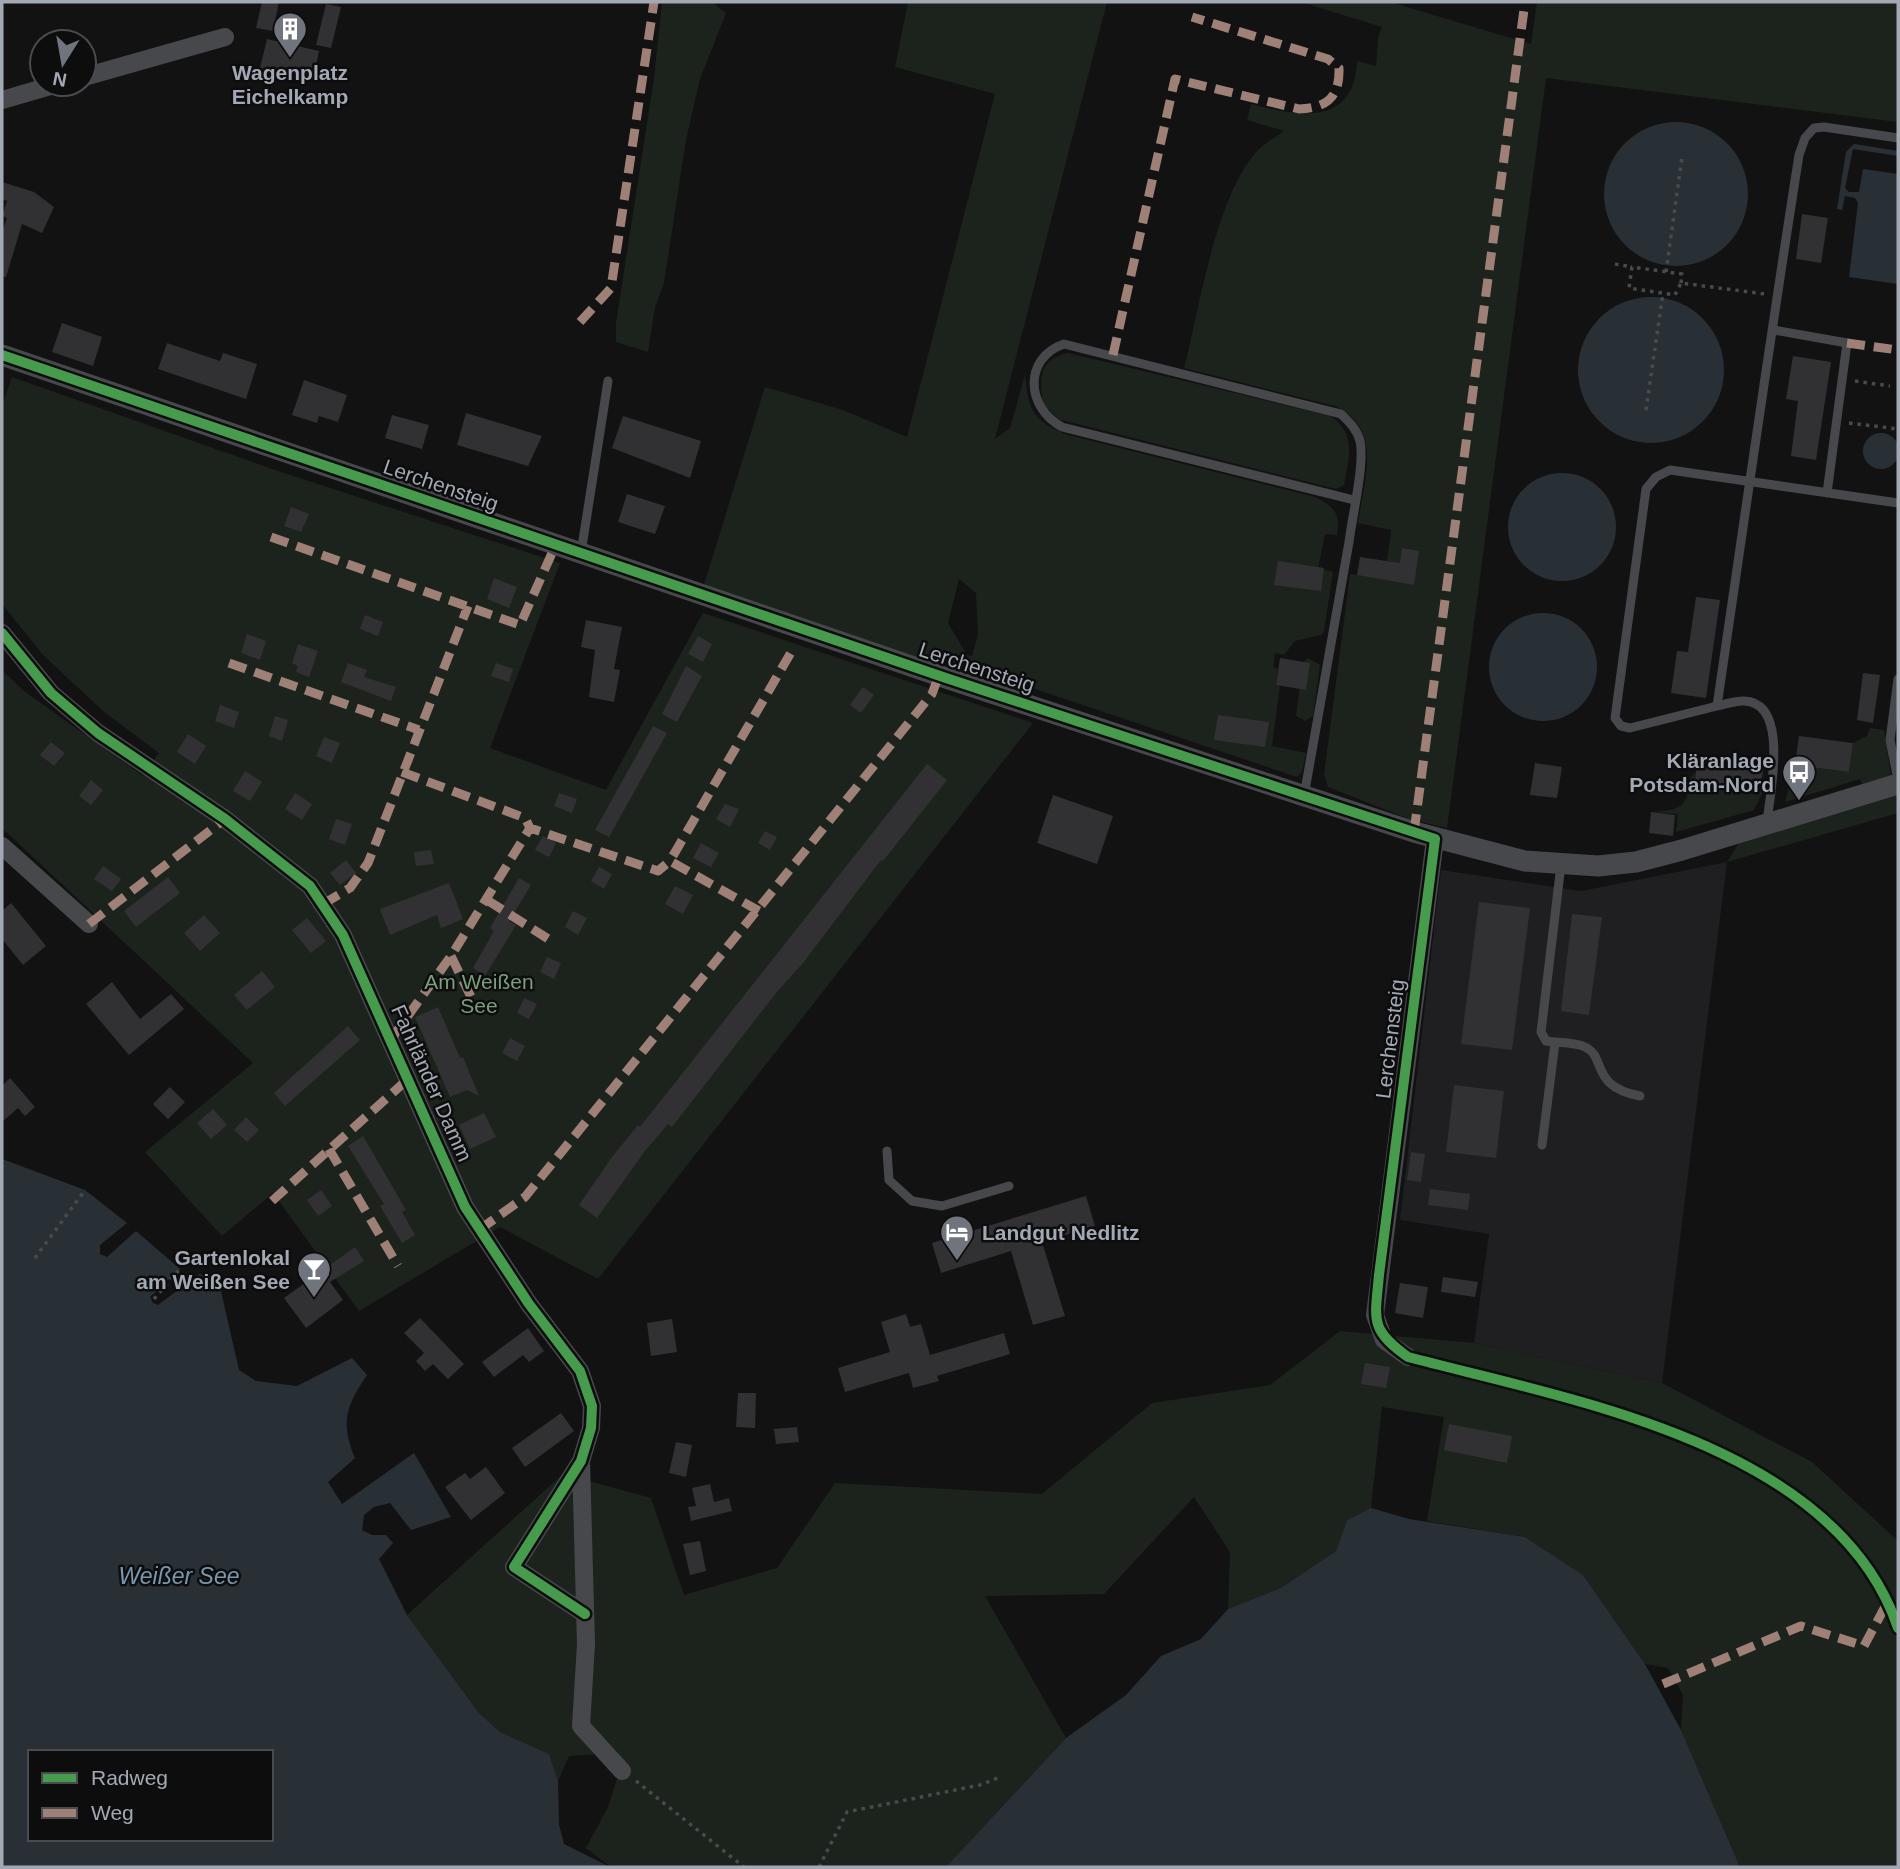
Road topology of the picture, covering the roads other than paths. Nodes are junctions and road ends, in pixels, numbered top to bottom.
1 (225, 37) dead end
2 (98, 72) edge
3 (28, 92) edge
4 (2, 100) edge
5 (1898, 138) edge
6 (1774, 330) junction
7 (2, 355) edge
8 (608, 381) dead end
9 (1750, 483) junction
10 (1827, 493) junction
11 (1354, 500) junction
12 (1898, 503) edge
13 (581, 553) junction
14 (2, 633) edge
15 (1898, 679) edge
16 (1717, 706) junction
17 (1898, 782) edge
18 (1304, 796) junction
19 (1767, 824) junction
20 (1435, 839) junction
21 (2, 846) edge
22 (1561, 865) junction
23 (89, 924) dead end
24 (1555, 1043) junction
25 (1640, 1096) dead end
26 (1542, 1144) dead end
27 (887, 1151) dead end
28 (1009, 1186) dead end
29 (1408, 1357) dead end
30 (580, 1461) junction
31 (585, 1614) junction
32 (622, 1771) road end

1 - 2 street
3 - 4 street
5 - 6 lane
6 - 9 lane
6 - 10 lane
7 - 13 street, Lerchensteig
8 - 13 lane
9 - 10 lane
9 - 16 lane
9 - 16 lane
10 - 12 lane
11 - 11 lane
11 - 18 lane
13 - 18 street, Lerchensteig
14 - 30 street, Fahrländer Damm
15 - 17 lane
16 - 19 lane
17 - 19 street, Lerchensteig
18 - 20 street, Lerchensteig
19 - 22 street, Lerchensteig
20 - 22 street, Lerchensteig
20 - 29 street, Lerchensteig
21 - 23 street
22 - 24 lane
24 - 25 lane
24 - 26 lane
27 - 28 lane
30 - 31 street, Fahrländer Damm
30 - 31 street, Fahrländer Damm
31 - 32 street, Fahrländer Damm

